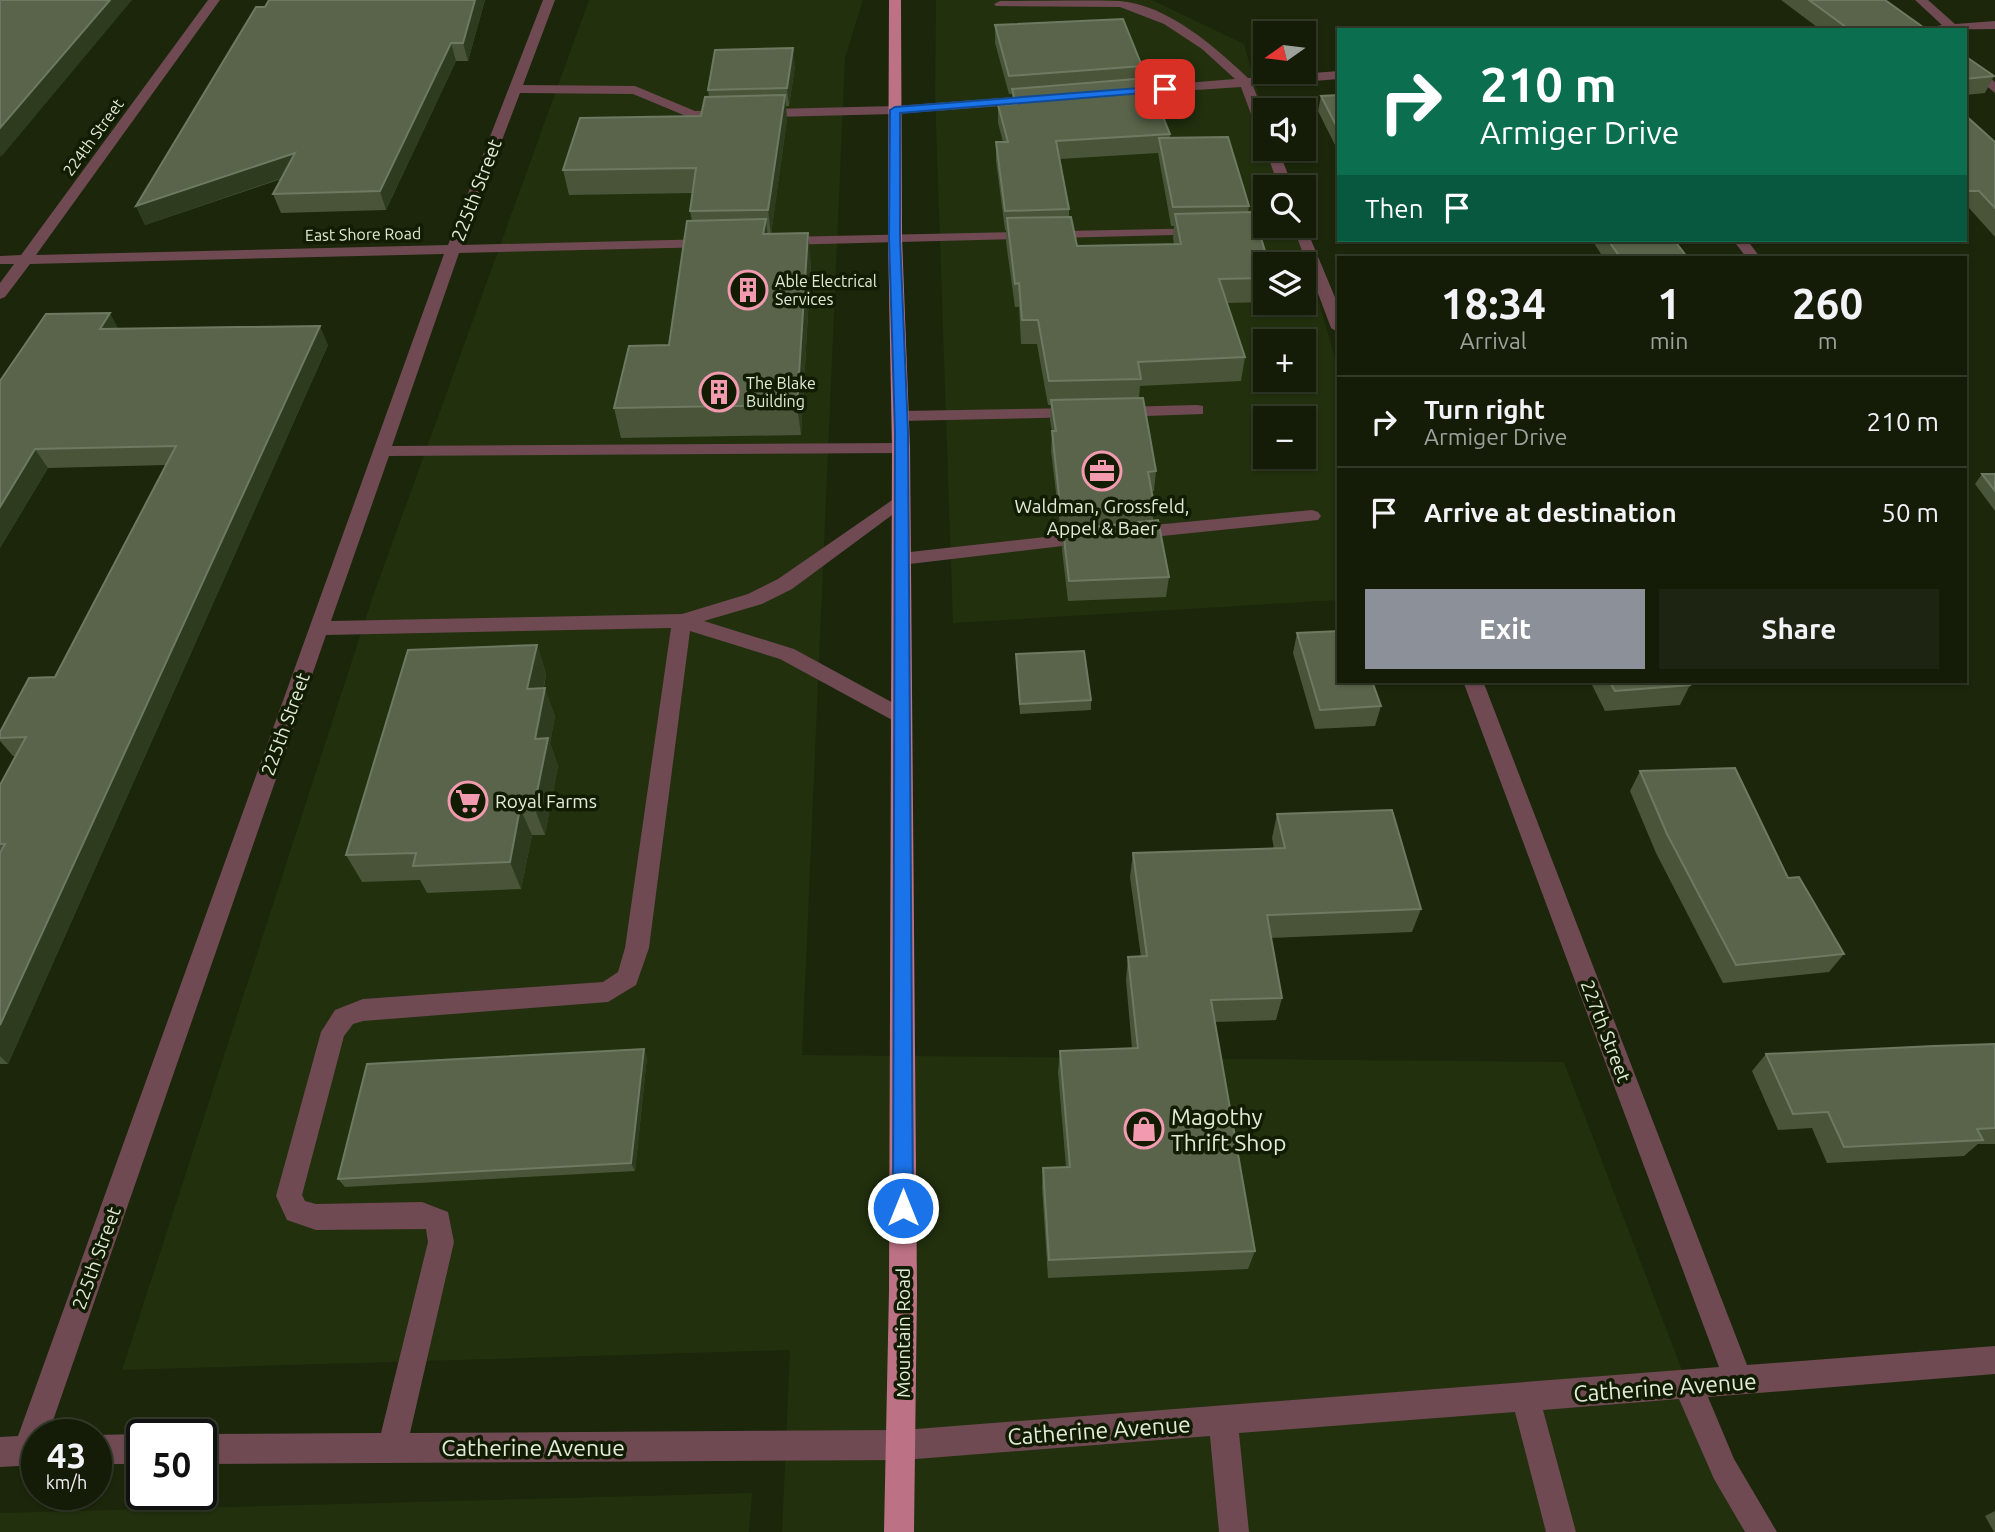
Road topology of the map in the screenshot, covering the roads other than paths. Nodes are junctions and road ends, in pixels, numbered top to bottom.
1 (214, 0) edge
2 (549, 0) edge
3 (895, 0) edge
4 (1922, 0) edge
5 (1000, 4) dead end
6 (1995, 24) edge
7 (1952, 28) joint
8 (1967, 63) edge
9 (1337, 75) edge
10 (1246, 83) junction
11 (515, 89) junction
12 (1995, 89) edge
13 (1111, 93) edge
14 (1057, 98) edge
15 (1253, 102) edge
16 (895, 110) junction
17 (1253, 228) edge
18 (895, 238) junction
19 (1305, 238) edge
20 (772, 242) edge
21 (1742, 242) edge
22 (730, 243) edge
23 (453, 250) junction
24 (1752, 256) edge
25 (26, 259) junction
26 (0, 260) edge
27 (0, 294) edge
28 (1337, 323) edge
29 (1197, 410) dead end
30 (901, 416) junction
31 (901, 448) junction
32 (381, 451) junction
33 (901, 500) junction
34 (1312, 516) dead end
35 (901, 559) junction
36 (682, 621) junction
37 (319, 628) junction
38 (1474, 683) edge
39 (901, 716) junction
40 (1995, 1360) edge
41 (1738, 1382) junction
42 (1688, 1385) junction
43 (1526, 1398) junction
44 (33, 1419) edge
45 (1223, 1421) junction
46 (903, 1445) junction
47 (392, 1448) junction
48 (217, 1449) edge
49 (899, 1532) edge
50 (1234, 1532) edge
51 (1560, 1532) edge
52 (1762, 1532) edge

1 - 25 street, 224th Street
2 - 11 street, 225th Street
3 - 16 main road, Mountain Road
4 - 7 street
5 - 10 street
6 - 7 street
8 - 12 street
9 - 10 street
10 - 13 street
10 - 15 street
11 - 16 street
11 - 23 street, 225th Street
14 - 16 street
16 - 18 main road, Mountain Road
17 - 18 street
18 - 20 street
18 - 30 main road, Mountain Road
19 - 28 street
21 - 24 street
22 - 23 street, East Shore Road
23 - 25 street, East Shore Road
23 - 32 street, 225th Street
25 - 26 street, East Shore Road
25 - 27 street, 224th Street
29 - 30 street
30 - 31 main road, Mountain Road
31 - 32 street
31 - 33 main road, Mountain Road
32 - 37 street, 225th Street
33 - 35 main road, Mountain Road
33 - 36 street
34 - 35 street
35 - 39 main road, Mountain Road
36 - 37 street
36 - 39 street
36 - 47 street
37 - 44 street, 225th Street
38 - 41 street, 227th Street
39 - 46 main road, Mountain Road
40 - 41 street, Catherine Avenue
41 - 42 street, Catherine Avenue
42 - 43 street, Catherine Avenue
42 - 52 street
43 - 45 street, Catherine Avenue
43 - 51 street
45 - 46 street, Catherine Avenue
45 - 50 street
46 - 47 street, Catherine Avenue
46 - 49 main road, Mountain Road
47 - 48 street, Catherine Avenue

